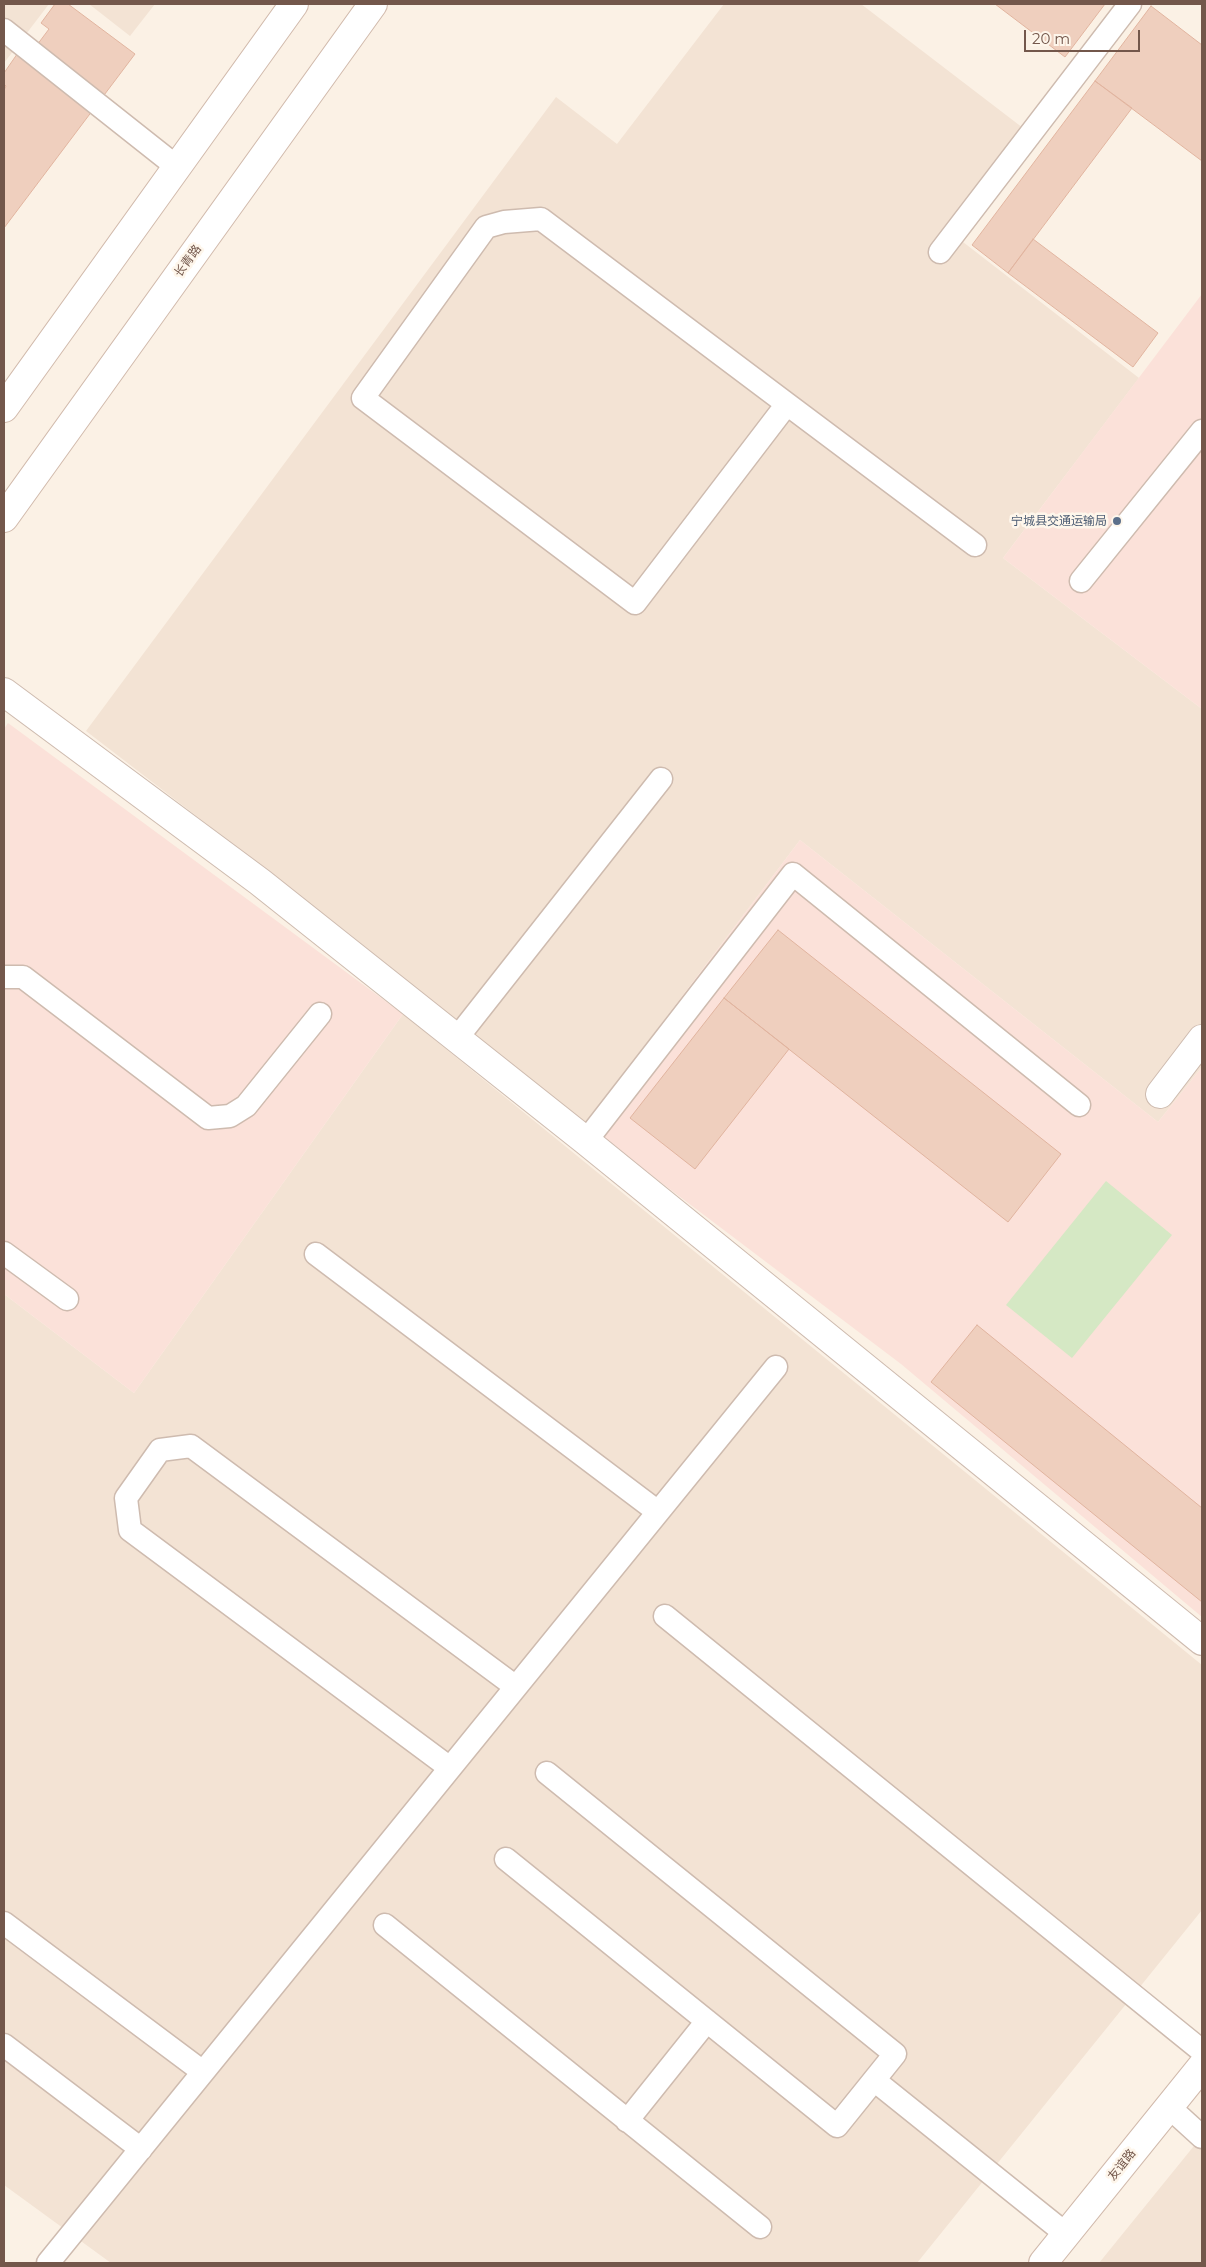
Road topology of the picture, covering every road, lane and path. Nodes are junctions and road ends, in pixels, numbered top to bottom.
1 (294, 4) edge
2 (373, 4) edge
3 (1130, 4) edge
4 (4, 30) edge
5 (177, 167) junction
6 (940, 252) dead end
7 (787, 404) junction
8 (4, 408) edge
9 (1202, 431) edge
10 (4, 518) edge
11 (975, 545) dead end
12 (1081, 581) dead end
13 (4, 692) edge
14 (662, 779) dead end
15 (4, 977) edge
16 (320, 1014) dead end
17 (457, 1038) junction
18 (1202, 1039) edge
19 (1160, 1094) dead end
20 (1079, 1105) dead end
21 (586, 1141) junction
22 (4, 1253) edge
23 (316, 1254) dead end
24 (67, 1298) dead end
25 (776, 1367) dead end
26 (658, 1512) junction
27 (665, 1616) dead end
28 (1202, 1641) edge
29 (516, 1687) junction
30 (450, 1768) junction
31 (547, 1773) dead end
32 (506, 1859) dead end
33 (4, 1923) edge
34 (385, 1925) dead end
35 (707, 2021) junction
36 (4, 2045) edge
37 (1202, 2051) edge
38 (1202, 2066) edge
39 (203, 2072) junction
40 (874, 2080) junction
41 (1169, 2107) junction
42 (627, 2121) junction
43 (1202, 2137) edge
44 (141, 2148) junction
45 (760, 2227) dead end
46 (1066, 2234) junction
47 (48, 2263) edge
48 (1042, 2263) edge

1 - 5 street
2 - 10 street, 长青路
3 - 6 lane
4 - 5 lane
5 - 8 street
7 - 7 lane
7 - 11 lane
9 - 12 lane
13 - 17 street
14 - 17 lane
15 - 16 lane
17 - 21 street
18 - 19 street
20 - 21 lane
21 - 28 street
22 - 24 lane
23 - 26 lane
25 - 26 lane
26 - 29 lane
27 - 37 lane
29 - 30 lane
29 - 30 lane
30 - 39 lane
31 - 40 lane
32 - 35 lane
33 - 39 lane
34 - 42 lane
35 - 40 lane
35 - 42 lane
36 - 44 lane
38 - 41 street, 友谊路
39 - 44 lane
40 - 46 lane
41 - 43 lane
41 - 46 street, 友谊路
42 - 45 lane
44 - 47 lane
46 - 48 street, 友谊路

